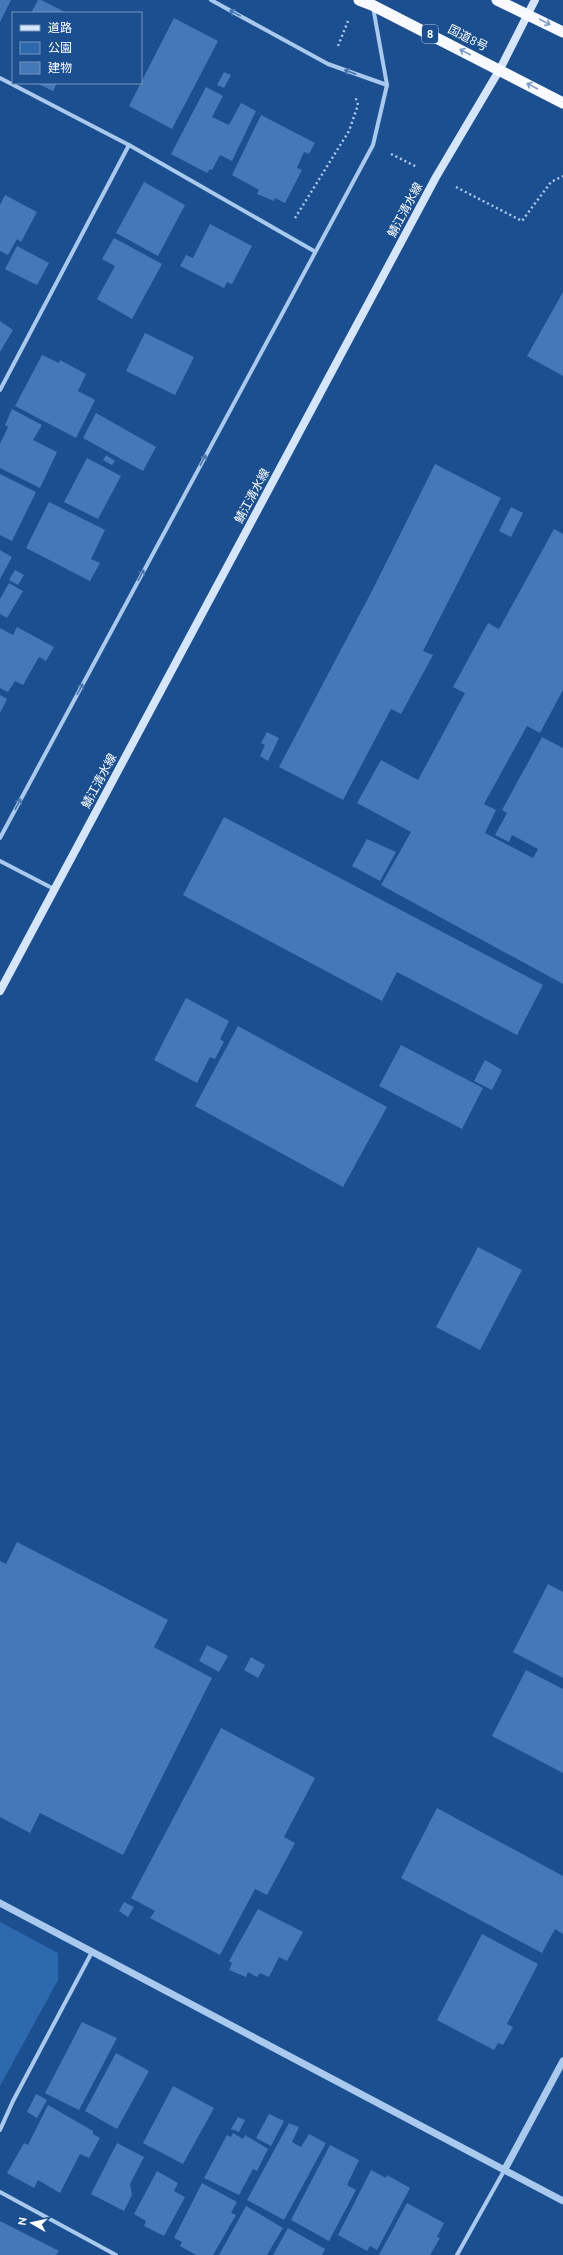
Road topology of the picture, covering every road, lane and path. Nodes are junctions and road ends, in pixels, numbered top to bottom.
1 (211, 0) edge
2 (359, 0) edge
3 (497, 0) edge
4 (535, 0) edge
5 (372, 5) junction
6 (528, 13) junction
7 (563, 32) edge
8 (500, 69) junction
9 (0, 78) edge
10 (387, 85) junction
11 (563, 103) edge
12 (349, 131) dead end
13 (129, 145) junction
14 (563, 176) edge
15 (522, 221) dead end
16 (286, 234) junction
17 (314, 251) junction
18 (0, 390) edge
19 (0, 838) edge
20 (0, 861) edge
21 (54, 889) junction
22 (0, 991) edge
23 (0, 1903) edge
24 (92, 1952) junction
25 (563, 2061) edge
26 (0, 2130) edge
27 (505, 2169) junction
28 (0, 2192) edge
29 (563, 2201) edge
30 (116, 2255) edge
31 (457, 2255) edge

10 -> 1 street
2 - 5 highway, 国道8号 / 8
3 - 6 highway
4 - 6 main road, 鯖江清水線
8 -> 5 highway, 国道8号 / 8
5 - 10 street
6 -> 7 highway
6 - 8 main road, 鯖江清水線
11 -> 8 highway, 国道8号 / 8
8 - 21 main road, 鯖江清水線
9 - 13 street
10 - 17 street
12 - 16 path
13 - 16 street
13 - 18 street
14 - 15 path
16 - 17 street
19 -> 17 street
20 - 21 street
21 - 22 main road, 鯖江清水線
23 - 24 street
24 - 26 street
24 - 27 street
25 - 27 street
27 - 29 street
27 - 31 street
28 - 30 street

